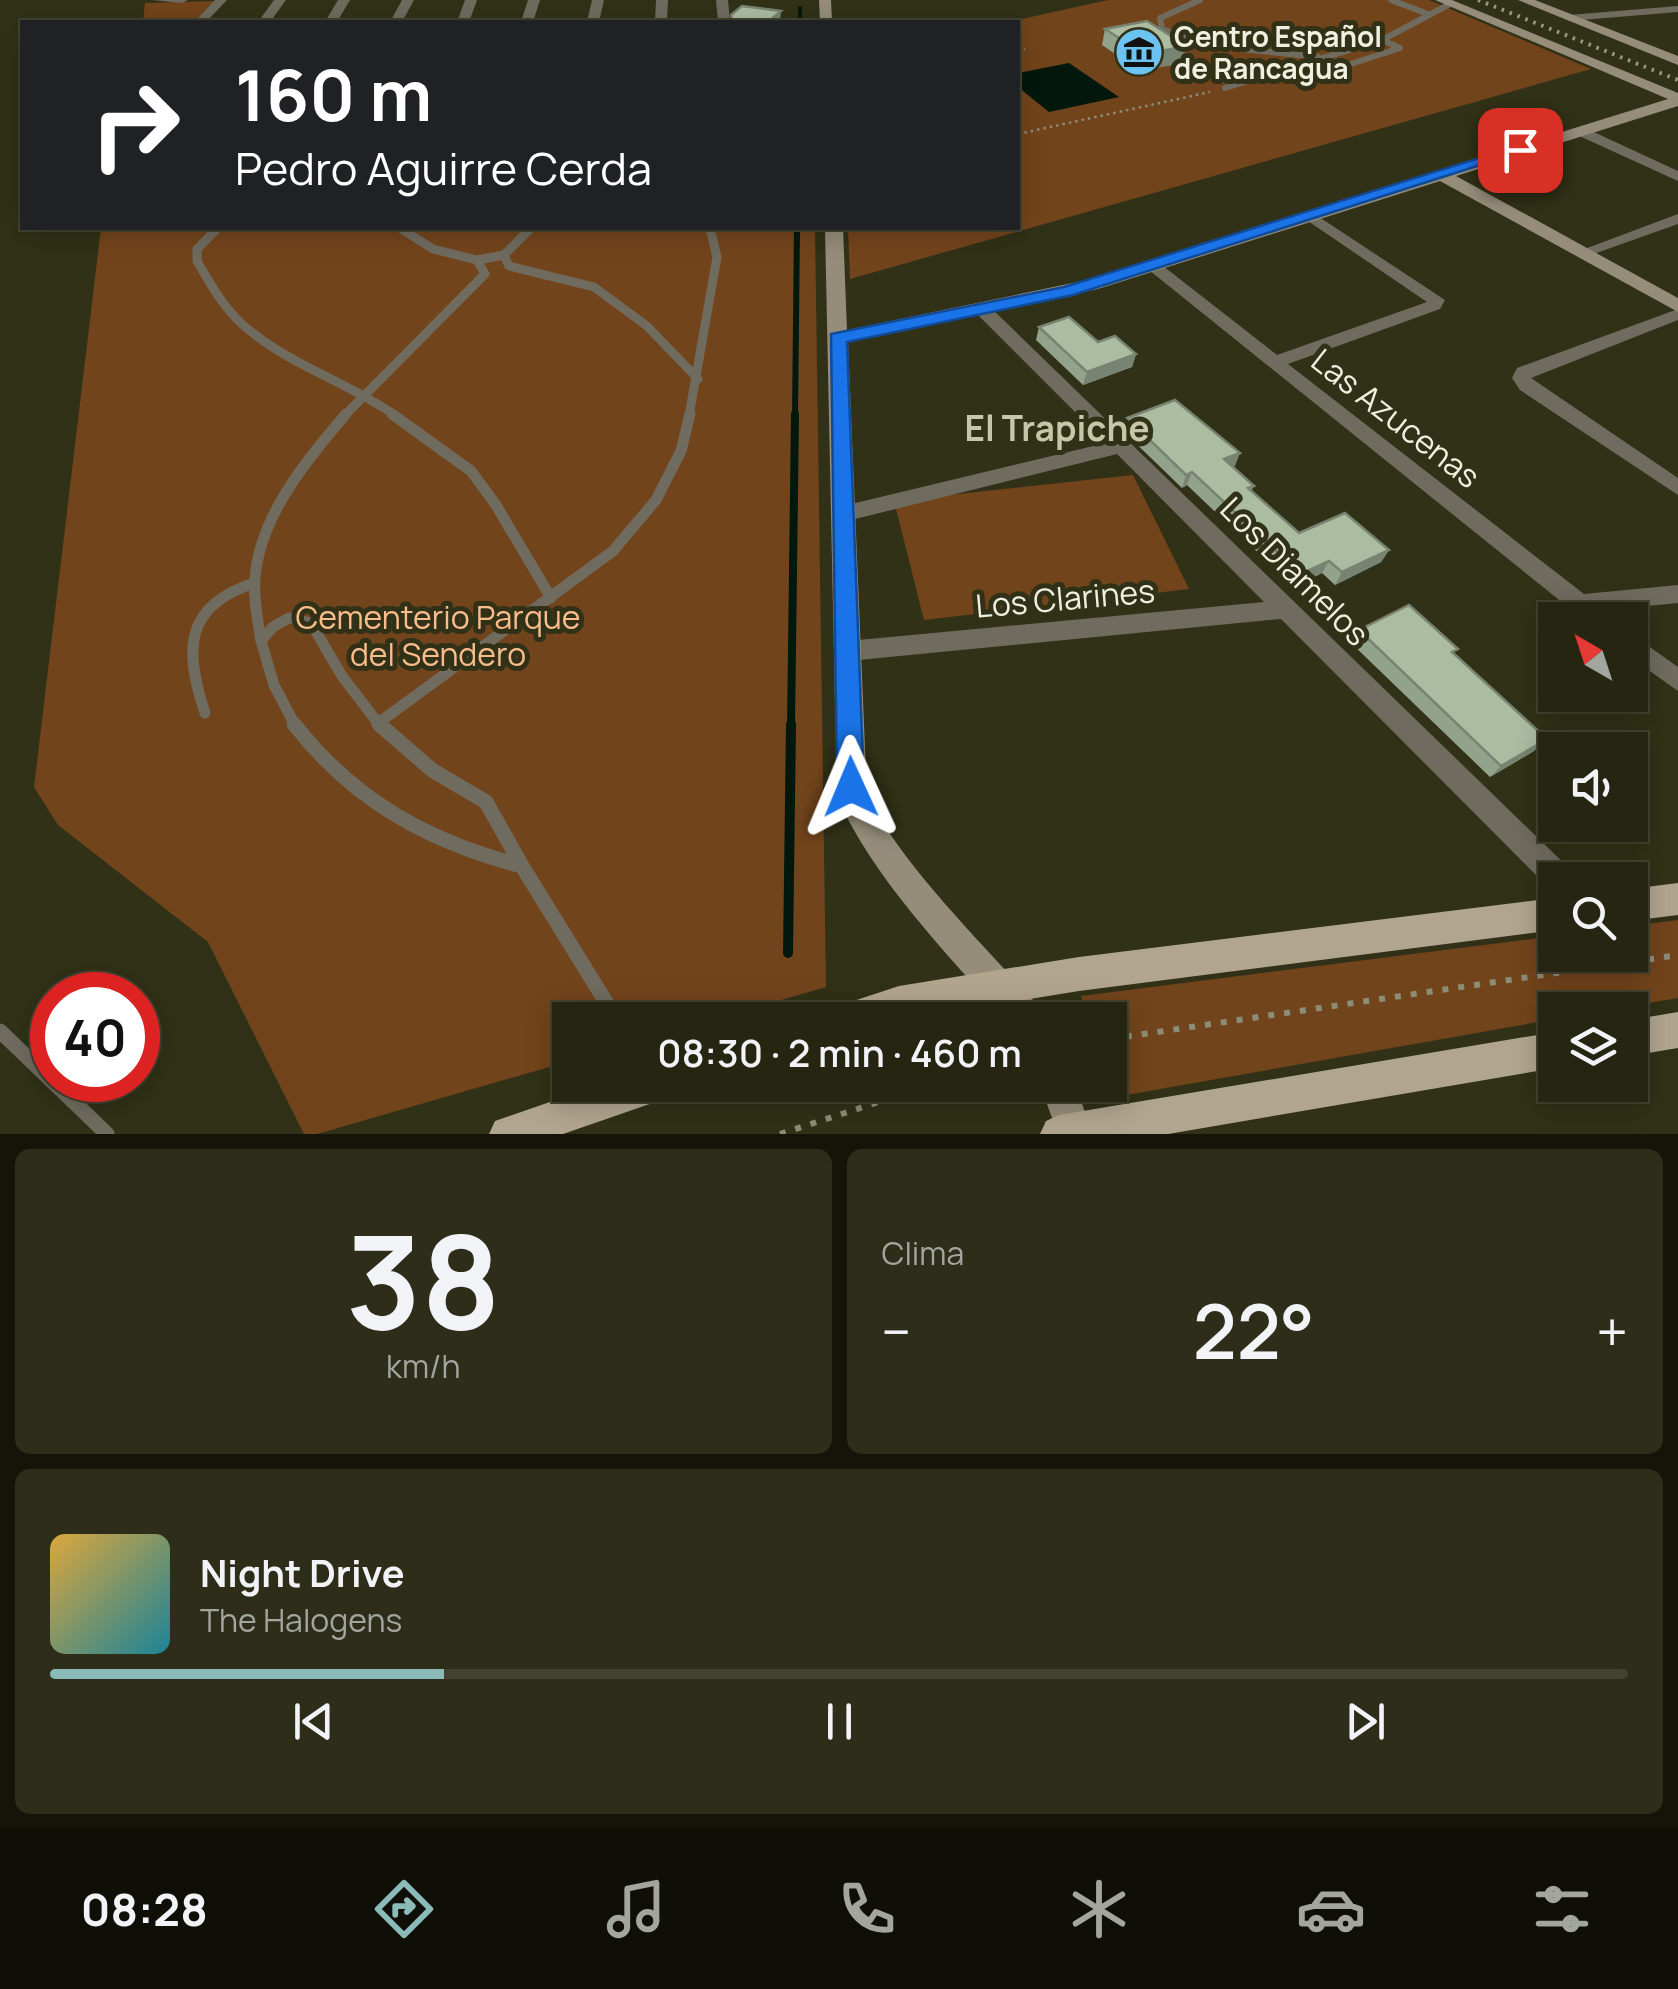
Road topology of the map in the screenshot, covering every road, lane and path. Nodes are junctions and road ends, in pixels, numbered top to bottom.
1 (158, 0) edge
2 (182, 0) edge
3 (221, 0) edge
4 (1200, 0) edge
5 (1391, 0) edge
6 (1524, 0) edge
7 (1642, 0) edge
8 (1446, 2) edge
9 (1673, 11) edge
10 (1428, 14) junction
11 (1569, 18) junction
12 (202, 20) edge
13 (1382, 40) junction
14 (1025, 50) dead end
15 (1020, 51) edge
16 (1323, 58) junction
17 (1678, 62) edge
18 (1351, 64) dead end
19 (1225, 88) joint
20 (1678, 100) edge
21 (1580, 131) junction
22 (1020, 134) edge
23 (1440, 174) junction
24 (1678, 177) edge
25 (1310, 216) junction
26 (1678, 218) edge
27 (216, 230) edge
28 (403, 230) edge
29 (528, 230) edge
30 (710, 230) edge
31 (834, 230) edge
32 (1582, 253) junction
33 (504, 255) junction
34 (477, 260) junction
35 (510, 266) junction
36 (1152, 266) junction
37 (484, 274) junction
38 (982, 309) junction
39 (1678, 310) edge
40 (838, 338) junction
41 (1273, 363) junction
42 (698, 379) junction
43 (366, 395) junction
44 (1123, 446) junction
45 (1678, 488) edge
46 (843, 514) junction
47 (254, 583) junction
48 (1678, 594) edge
49 (551, 598) junction
50 (1577, 602) edge
51 (1600, 602) edge
52 (1288, 609) junction
53 (261, 640) junction
54 (848, 651) junction
55 (1648, 657) edge
56 (1678, 681) edge
57 (205, 713) dead end
58 (377, 724) junction
59 (1543, 862) edge
60 (522, 866) junction
61 (1678, 899) edge
62 (1648, 903) edge
63 (1538, 916) edge
64 (1678, 955) edge
65 (1001, 988) junction
66 (606, 1002) edge
67 (906, 1002) edge
68 (1013, 1002) edge
69 (0, 1030) edge
70 (1678, 1030) edge
71 (1648, 1035) edge
72 (1127, 1036) edge
73 (1538, 1053) edge
74 (603, 1102) edge
75 (879, 1102) edge
76 (1061, 1102) edge
77 (1067, 1132) edge
78 (107, 1134) edge
79 (508, 1134) edge
80 (780, 1134) edge

1 - 2 street
3 - 12 street
4 - 16 lane
5 - 10 lane
6 - 11 street
7 - 9 street
8 - 10 lane
8 - 20 street
9 - 11 street
10 - 13 lane
11 - 17 street
13 - 16 lane
13 - 18 lane
14 - 15 path
16 - 19 lane
19 - 22 path
20 - 21 street
21 - 23 street
21 - 24 street
23 - 25 street
23 - 32 street
25 - 36 street
25 - 41 street
26 - 32 street
27 - 43 lane
28 - 34 lane
29 - 33 lane
30 - 42 lane
31 - 40 street
32 - 39 street
33 - 34 lane
33 - 35 lane
34 - 37 lane
35 - 37 lane
35 - 42 lane
36 - 38 street
36 - 41 street, Las Azucenas
37 - 43 lane
38 - 40 street
38 - 44 street, Los Diamelos
39 - 45 street
40 - 46 street
41 - 50 street, Las Azucenas
42 - 49 lane
43 - 47 lane
43 - 49 lane
44 - 46 street
44 - 52 street, Los Diamelos
46 - 54 street
47 - 53 lane
47 - 57 lane
48 - 51 street
49 - 58 lane
52 - 54 street, Los Clarines
52 - 59 street, Los Diamelos
53 - 58 lane
53 - 60 lane
54 - 65 street
55 - 56 street
58 - 60 lane
60 - 66 lane
61 - 62 main road
63 - 65 main road
64 - 72 path
65 - 67 main road
65 - 68 street
69 - 78 lane
70 - 71 main road
73 - 77 main road
74 - 79 main road
75 - 80 path
76 - 77 street

